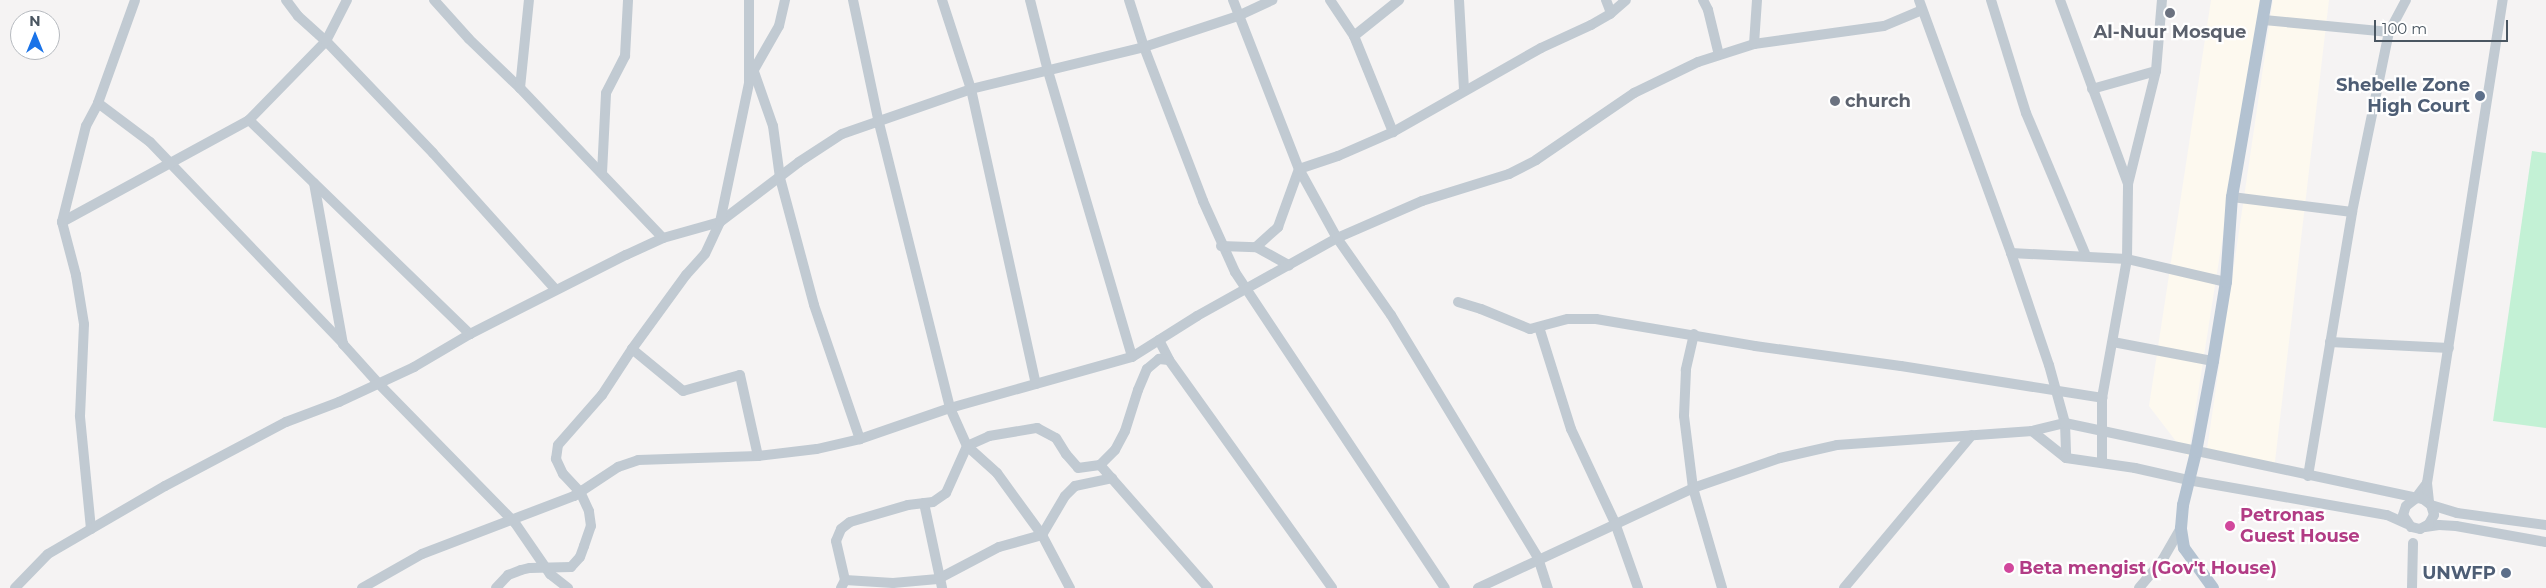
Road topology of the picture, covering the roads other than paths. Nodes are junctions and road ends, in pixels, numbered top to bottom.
1 (135, 0) edge
2 (286, 0) edge
3 (293, 0) edge
4 (347, 0) edge
5 (434, 0) edge
6 (529, 0) edge
7 (628, 0) edge
8 (748, 0) edge
9 (785, 0) edge
10 (853, 0) edge
11 (942, 0) edge
12 (1030, 0) edge
13 (1130, 0) edge
14 (1233, 0) edge
15 (1272, 0) edge
16 (1330, 0) edge
17 (1399, 0) edge
18 (1459, 0) edge
19 (1606, 0) edge
20 (1626, 0) edge
21 (1703, 0) edge
22 (1757, 0) edge
23 (1991, 0) edge
24 (2060, 0) edge
25 (2162, 0) edge
26 (2266, 0) edge
27 (2406, 0) edge
28 (2503, 0) edge
29 (1920, 5) edge
30 (1611, 13) junction
31 (298, 16) junction
32 (1238, 16) junction
33 (2264, 20) junction
34 (2389, 32) junction
35 (1354, 36) junction
36 (326, 41) junction
37 (1754, 44) junction
38 (1144, 47) junction
39 (1719, 55) junction
40 (753, 69) junction
41 (2156, 70) junction
42 (1048, 71) junction
43 (749, 83) junction
44 (520, 88) junction
45 (971, 89) junction
46 (2092, 89) junction
47 (1464, 90) junction
48 (98, 103) junction
49 (249, 120) junction
50 (879, 123) junction
51 (1393, 132) junction
52 (171, 164) junction
53 (1299, 169) junction
54 (602, 173) junction
55 (780, 178) junction
56 (314, 183) junction
57 (2128, 184) junction
58 (2232, 197) junction
59 (2352, 212) junction
60 (62, 222) junction
61 (720, 222) junction
62 (663, 238) junction
63 (1337, 238) junction
64 (1221, 246) junction
65 (1256, 247) junction
66 (2011, 253) junction
67 (2086, 256) junction
68 (2127, 259) junction
69 (1289, 265) junction
70 (2226, 282) junction
71 (1247, 288) junction
72 (555, 289) junction
73 (1458, 302) dead end
74 (1539, 327) junction
75 (470, 334) junction
76 (1694, 334) junction
77 (1159, 340) junction
78 (2113, 342) junction
79 (2330, 342) junction
80 (343, 344) junction
81 (2449, 348) junction
82 (632, 349) junction
83 (1132, 357) junction
84 (1169, 360) junction
85 (2213, 360) junction
86 (378, 383) junction
87 (1036, 384) junction
88 (2055, 389) junction
89 (2102, 398) junction
90 (950, 408) junction
91 (2065, 423) junction
92 (2102, 430) junction
93 (2032, 431) junction
94 (1972, 436) junction
95 (860, 439) junction
96 (967, 446) junction
97 (2196, 452) junction
98 (758, 456) junction
99 (2066, 458) junction
100 (2102, 463) junction
101 (1100, 465) junction
102 (2308, 476) junction
103 (1112, 478) junction
104 (2188, 480) junction
105 (2427, 483) junction
106 (1693, 488) junction
107 (580, 492) junction
108 (2415, 499) junction
109 (924, 503) junction
110 (2430, 504) junction
111 (511, 519) junction
112 (1615, 523) junction
113 (2408, 525) junction
114 (2546, 525) edge
115 (2181, 528) junction
116 (2424, 528) junction
117 (90, 529) junction
118 (1042, 535) junction
119 (2546, 542) edge
120 (2413, 543) junction
121 (1538, 558) junction
122 (546, 568) junction
123 (843, 584) edge
124 (940, 584) edge
125 (15, 588) edge
126 (362, 588) edge
127 (496, 588) edge
128 (568, 588) edge
129 (1070, 588) edge
130 (1208, 588) edge
131 (1332, 588) edge
132 (1444, 588) edge
133 (1478, 588) edge
134 (1548, 588) edge
135 (1638, 588) edge
136 (1722, 588) edge
137 (1844, 588) edge
138 (2139, 588) edge
139 (2213, 588) edge
140 (2412, 588) edge

1 - 48 street
2 - 31 street
3 - 31 street
4 - 36 street
5 - 44 street
6 - 44 street
7 - 54 street
8 - 43 street
9 - 40 street
10 - 50 street
11 - 45 street
12 - 42 street
13 - 38 street
14 - 32 street
15 - 32 street
16 - 35 street
17 - 35 street
18 - 47 street
19 - 30 street
20 - 30 street
21 - 39 street
22 - 37 street
23 - 67 street
24 - 46 street
25 - 41 street
26 - 33 main road
27 - 34 street
28 - 81 street
29 - 37 street
29 - 66 street
30 - 47 street
31 - 36 street
32 - 38 street
32 - 53 street
33 - 34 street
33 - 58 main road
34 - 59 street
35 - 51 street
36 - 49 street
36 - 72 street
37 - 39 street
38 - 42 street
38 - 64 street
39 - 63 street
40 - 43 street
40 - 55 street
41 - 46 street
41 - 57 street
42 - 45 street
42 - 83 street
43 - 61 street
44 - 54 street
45 - 50 street
45 - 87 street
46 - 57 street
47 - 51 street
48 - 52 street
48 - 60 street
49 - 52 street
49 - 56 street
50 - 55 street
50 - 90 street
51 - 53 street
52 - 60 street
52 - 80 street
53 - 63 street
53 - 65 street
54 - 62 street
55 - 61 street
55 - 95 street
56 - 75 street
56 - 80 street
57 - 68 street
58 - 59 street
58 - 70 main road
59 - 79 street
60 - 117 street
61 - 62 street
61 - 82 street
62 - 72 street
63 - 69 street
63 - 121 street
64 - 65 street
64 - 71 street
65 - 69 street
66 - 67 street
66 - 88 street
67 - 68 street
68 - 70 street
68 - 78 street
69 - 71 street
70 - 85 main road
71 - 77 street
71 - 132 street
72 - 75 street
73 - 74 street
74 - 76 street
74 - 112 street
75 - 86 street
76 - 88 street
76 - 106 street
77 - 83 street
77 - 84 street
78 - 85 street
78 - 89 street
79 - 81 street
79 - 102 street
80 - 86 street
81 - 105 street
82 - 98 street
82 - 107 street
83 - 87 street
84 - 101 street
84 - 131 street
85 - 97 main road
86 - 111 street
86 - 117 street
87 - 90 street
88 - 89 street
88 - 91 street
89 - 92 street
90 - 95 street
90 - 96 street
91 - 92 street
91 - 93 street
91 - 99 street
92 - 97 street
92 - 100 street
93 - 94 street
93 - 99 street
94 - 106 street
94 - 137 street
95 - 98 street
96 - 101 street
96 - 109 street
96 - 118 street
97 - 102 street
97 - 104 main road
98 - 107 street
99 - 100 street
100 - 104 street
101 - 103 street
102 - 108 street
103 - 118 street
103 - 130 street
104 - 113 street
104 - 115 main road
105 - 108 street
105 - 110 street
106 - 112 street
106 - 136 street
107 - 111 street
107 - 122 street
108 - 110 street
108 - 113 street
109 - 123 street
109 - 124 street
110 - 114 street
110 - 116 street
111 - 122 street
111 - 126 street
112 - 121 street
112 - 135 street
113 - 116 street
113 - 120 street
115 - 138 street
115 - 139 main road
116 - 119 street
116 - 120 street
117 - 125 street
118 - 124 street
118 - 129 street
120 - 140 street
121 - 133 street
121 - 134 street
122 - 127 street
122 - 128 street
123 - 124 street

